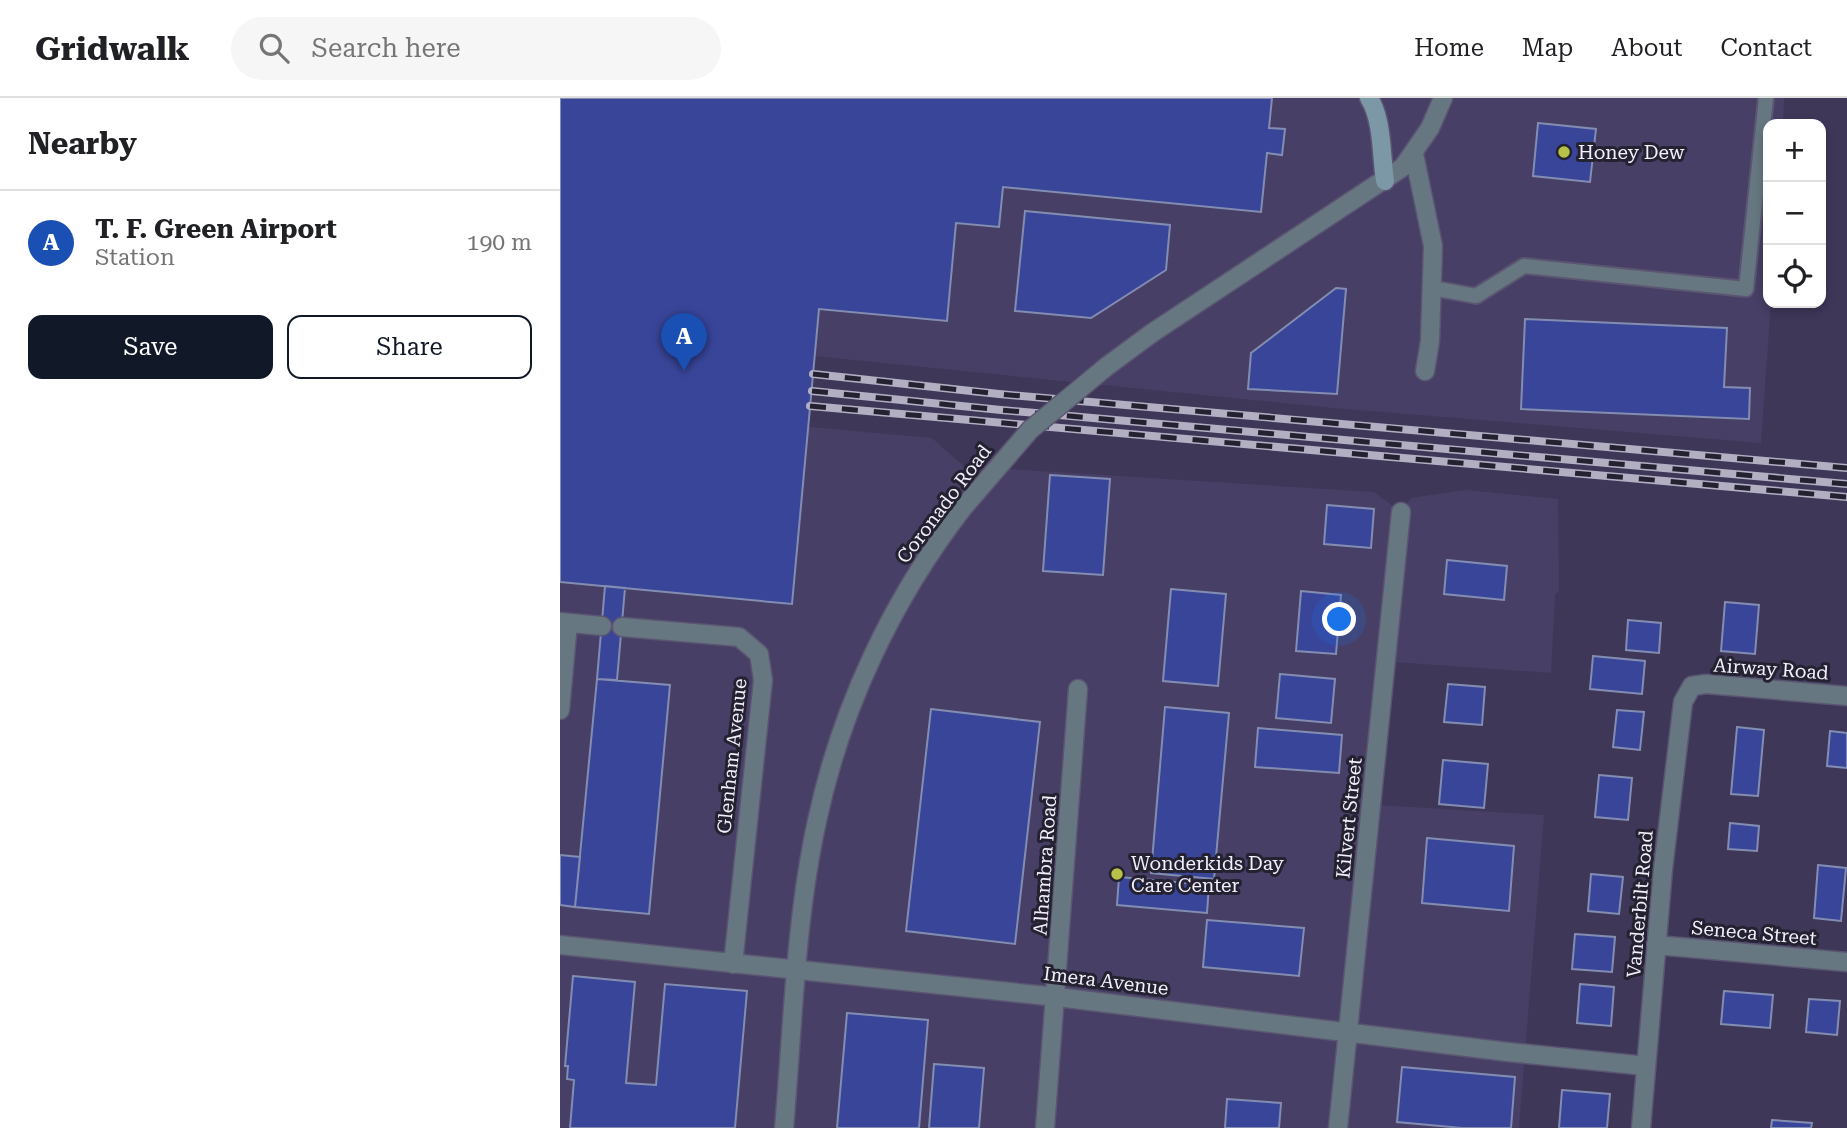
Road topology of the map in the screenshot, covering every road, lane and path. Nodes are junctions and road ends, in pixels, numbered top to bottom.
1 (1369, 98) edge
2 (1443, 98) edge
3 (1766, 98) edge
4 (1413, 154) junction
5 (1385, 181) junction
6 (1432, 288) junction
7 (1425, 372) dead end
8 (1401, 512) dead end
9 (564, 622) edge
10 (602, 625) dead end
11 (622, 627) dead end
12 (1692, 686) joint
13 (1078, 689) dead end
14 (1847, 696) edge
15 (560, 710) edge
16 (560, 945) edge
17 (1656, 945) junction
18 (1847, 962) edge
19 (733, 964) junction
20 (797, 970) junction
21 (1057, 997) junction
22 (1348, 1031) junction
23 (1646, 1066) junction
24 (785, 1128) edge
25 (1045, 1128) edge
26 (1338, 1128) edge
27 (1641, 1128) edge

1 - 5 main road
2 - 4 street, Coronado Road
3 - 6 lane
4 - 5 street, Coronado Road
4 - 6 street
5 - 20 street, Coronado Road, bridge
6 - 7 street
8 - 22 street, Kilvert Street
9 - 10 street
9 - 15 street
11 - 19 street, Glenham Avenue
12 - 14 street, Airway Road
12 - 17 street, Vanderbilt Road
13 - 21 street, Alhambra Road
16 - 19 street, Imera Avenue
17 - 18 street, Seneca Street
17 - 23 street, Vanderbilt Road
19 - 20 street, Imera Avenue
20 - 21 street, Imera Avenue
20 - 24 street, Coronado Road
21 - 22 street, Imera Avenue
21 - 25 street, Alhambra Road
22 - 23 street, Imera Avenue
22 - 26 street, Kilvert Street
23 - 27 street, Vanderbilt Road

